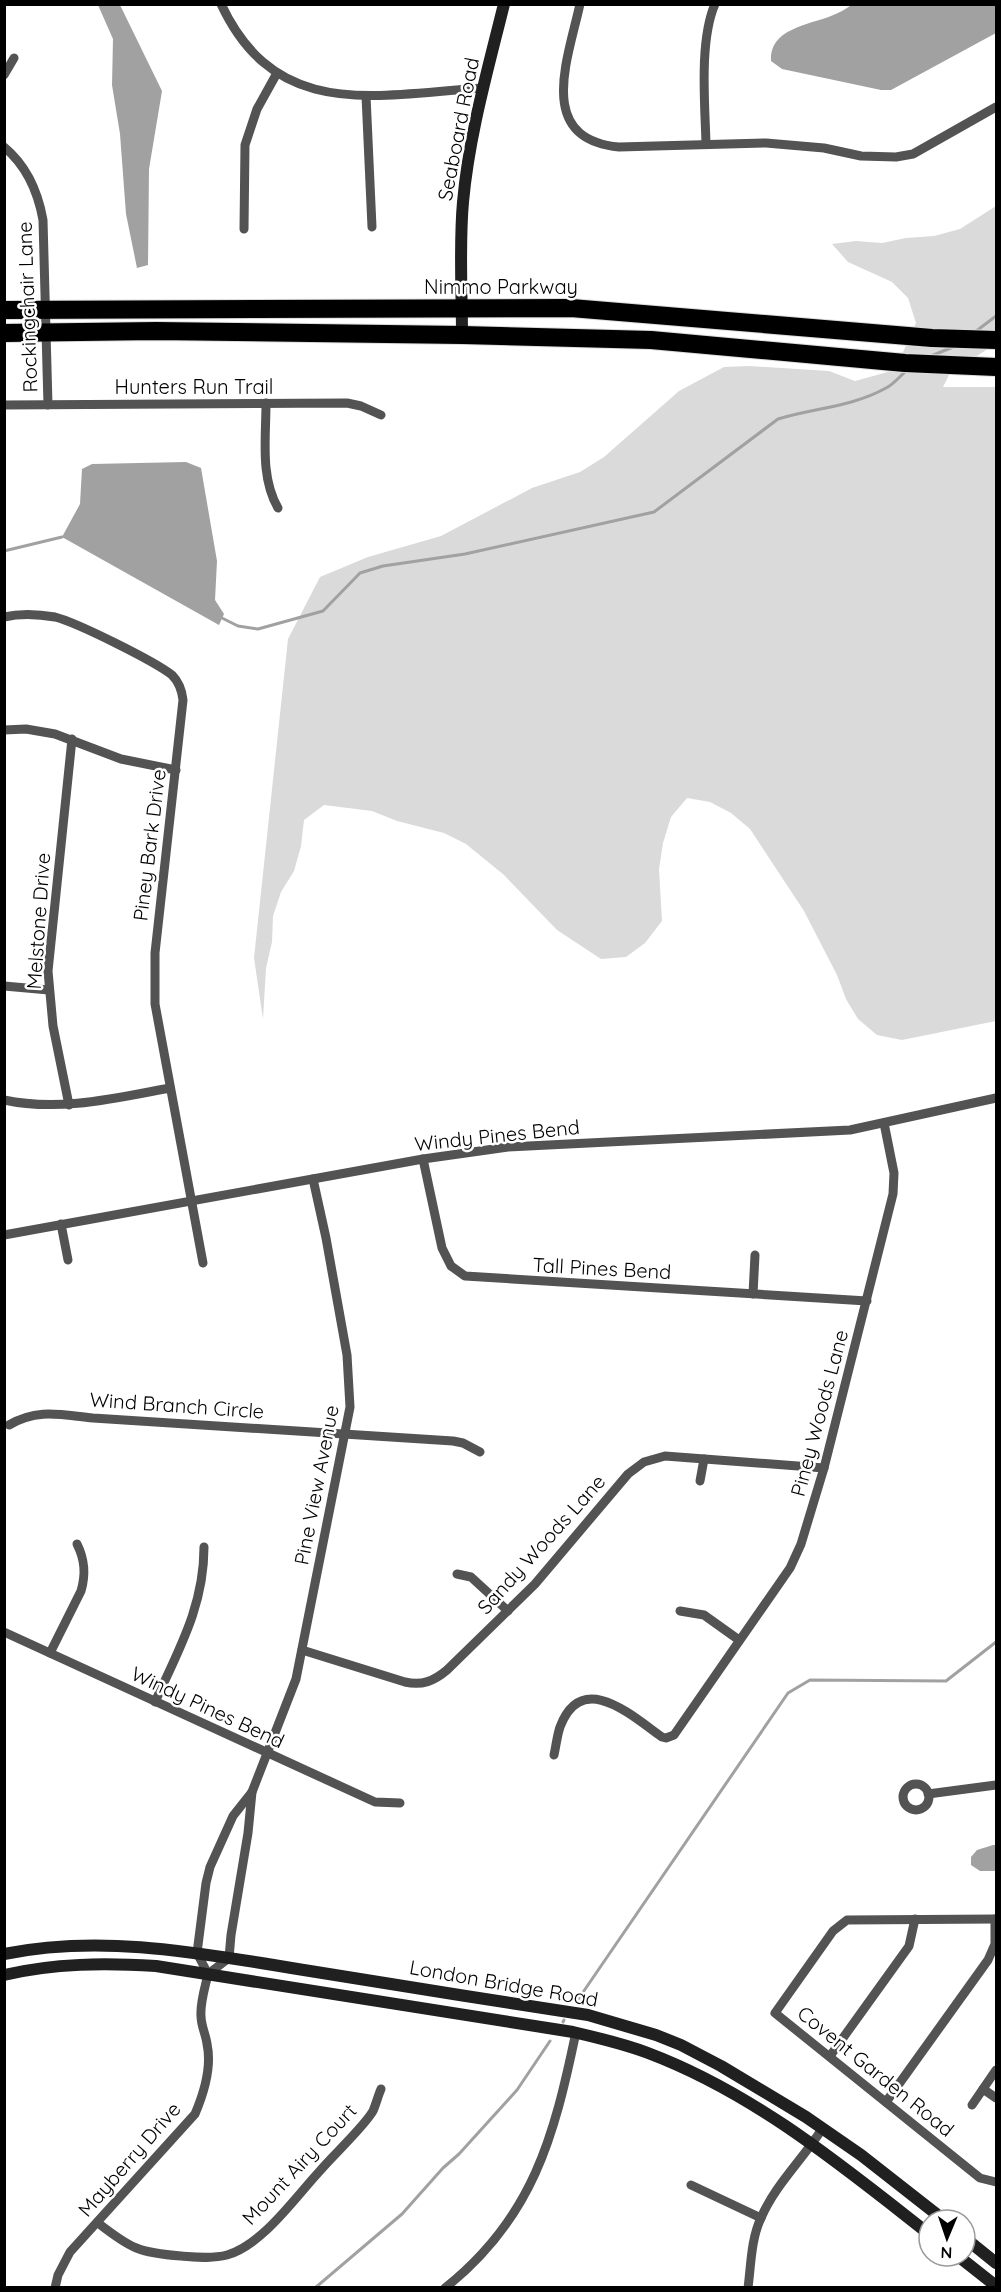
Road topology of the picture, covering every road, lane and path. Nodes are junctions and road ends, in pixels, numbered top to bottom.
1 (221, 4) edge
2 (504, 4) edge
3 (580, 4) edge
4 (716, 4) edge
5 (14, 58) dead end
6 (277, 73) junction
7 (4, 75) edge
8 (484, 88) junction
9 (366, 96) junction
10 (996, 108) edge
11 (706, 144) junction
12 (4, 147) edge
13 (372, 227) dead end
14 (244, 229) dead end
15 (462, 308) junction
16 (4, 310) edge
17 (46, 310) junction
18 (4, 333) edge
19 (47, 333) junction
20 (462, 335) junction
21 (990, 340) edge
22 (996, 367) edge
23 (266, 403) junction
24 (4, 405) edge
25 (48, 405) junction
26 (381, 415) dead end
27 (278, 508) dead end
28 (4, 617) edge
29 (4, 730) edge
30 (72, 739) junction
31 (176, 770) junction
32 (4, 986) edge
33 (49, 990) junction
34 (170, 1088) junction
35 (996, 1098) edge
36 (4, 1100) edge
37 (69, 1105) junction
38 (884, 1123) junction
39 (423, 1159) junction
40 (313, 1179) junction
41 (191, 1201) junction
42 (61, 1224) junction
43 (4, 1235) edge
44 (755, 1255) dead end
45 (68, 1260) dead end
46 (203, 1263) dead end
47 (753, 1294) junction
48 (867, 1302) junction
49 (9, 1425) dead end
50 (345, 1433) junction
51 (480, 1452) dead end
52 (704, 1459) junction
53 (824, 1468) junction
54 (700, 1481) dead end
55 (77, 1544) dead end
56 (204, 1547) dead end
57 (457, 1574) dead end
58 (508, 1611) junction
59 (680, 1611) dead end
60 (4, 1632) edge
61 (739, 1640) junction
62 (302, 1650) junction
63 (50, 1653) junction
64 (155, 1702) junction
65 (267, 1754) junction
66 (554, 1755) dead end
67 (996, 1785) edge
68 (252, 1792) junction
69 (928, 1794) dead end
70 (400, 1803) dead end
71 (915, 1919) junction
72 (996, 1919) edge
73 (197, 1953) junction
74 (4, 1954) edge
75 (229, 1958) junction
76 (4, 1974) edge
77 (208, 1974) junction
78 (576, 2032) junction
79 (830, 2056) junction
80 (996, 2070) edge
81 (381, 2089) dead end
82 (983, 2089) junction
83 (996, 2098) edge
84 (886, 2102) junction
85 (972, 2105) dead end
86 (822, 2129) junction
87 (813, 2144) junction
88 (996, 2182) edge
89 (691, 2185) dead end
90 (929, 2208) edge
91 (760, 2218) junction
92 (98, 2223) junction
93 (917, 2225) edge
94 (977, 2248) edge
95 (996, 2263) edge
96 (973, 2268) edge
97 (996, 2286) edge
98 (56, 2288) edge
99 (445, 2288) edge
100 (748, 2288) edge

1 - 6 street
2 - 8 main road, Seaboard Road
3 - 11 street
4 - 11 street
5 - 7 street
6 - 9 street
6 - 14 street
8 - 9 street
8 - 15 main road, Seaboard Road
9 - 13 street
10 - 11 street
12 - 17 street, Rockingchair Lane
15 - 17 highway, Nimmo Parkway
15 - 20 main road, Seaboard Road
15 - 21 highway, Nimmo Parkway
16 - 17 highway, Nimmo Parkway
17 - 19 street, Rockingchair Lane
18 - 19 highway
19 - 20 highway
19 - 25 street, Rockingchair Lane
20 - 22 highway
23 - 25 street, Hunters Run Trail
23 - 26 street, Hunters Run Trail
23 - 27 street
24 - 25 street, Hunters Run Trail
28 - 31 street, Piney Bark Drive
29 - 30 street
30 - 31 street
30 - 33 street, Melstone Drive
31 - 34 street, Piney Bark Drive
32 - 33 street
33 - 37 street, Melstone Drive
34 - 37 street
34 - 41 street, Piney Bark Drive
35 - 38 street, Windy Pines Bend
36 - 37 street
38 - 39 street, Windy Pines Bend
38 - 48 street, Piney Woods Lane
39 - 40 street, Windy Pines Bend
39 - 47 street, Tall Pines Bend
40 - 41 street, Windy Pines Bend
40 - 50 street, Pine View Avenue
41 - 42 street, Windy Pines Bend
41 - 46 street, Piney Bark Drive
42 - 43 street, Windy Pines Bend
42 - 45 street
44 - 47 street
47 - 48 street, Tall Pines Bend
48 - 53 street, Piney Woods Lane
49 - 50 street, Wind Branch Circle
50 - 51 street, Wind Branch Circle
50 - 62 street, Pine View Avenue
52 - 53 street, Sandy Woods Lane
52 - 54 street
52 - 58 street, Sandy Woods Lane
53 - 61 street, Piney Woods Lane
55 - 63 street
56 - 64 street
57 - 58 street
58 - 62 street, Sandy Woods Lane
59 - 61 street
60 - 63 street, Windy Pines Bend
61 - 66 street, Piney Woods Lane
62 - 65 street, Pine View Avenue
63 - 64 street, Windy Pines Bend
64 - 65 street, Windy Pines Bend
65 - 68 street, Pine View Avenue
65 - 70 street, Windy Pines Bend
67 - 69 street
68 - 73 street, Pine View Avenue
68 - 75 street, Pine View Avenue
71 - 72 street, Covent Garden Road
71 - 79 street
71 - 79 street, Covent Garden Road
72 - 84 street
73 - 74 main road, London Bridge Road
73 - 75 main road, London Bridge Road
73 - 77 street
75 - 77 street
75 - 86 main road, London Bridge Road
76 - 77 main road, London Bridge Road
77 - 78 main road, London Bridge Road
77 - 92 street, Mayberry Drive
78 - 87 main road, London Bridge Road
78 - 99 street
79 - 84 street, Covent Garden Road
80 - 82 street
81 - 92 street, Mount Airy Court
82 - 83 street
82 - 85 street
84 - 88 street, Covent Garden Road
86 - 87 street
86 - 90 main road, London Bridge Road
87 - 91 street
87 - 93 main road, London Bridge Road
89 - 91 street
91 - 100 street
92 - 98 street, Mayberry Drive
94 - 95 main road
96 - 97 main road

